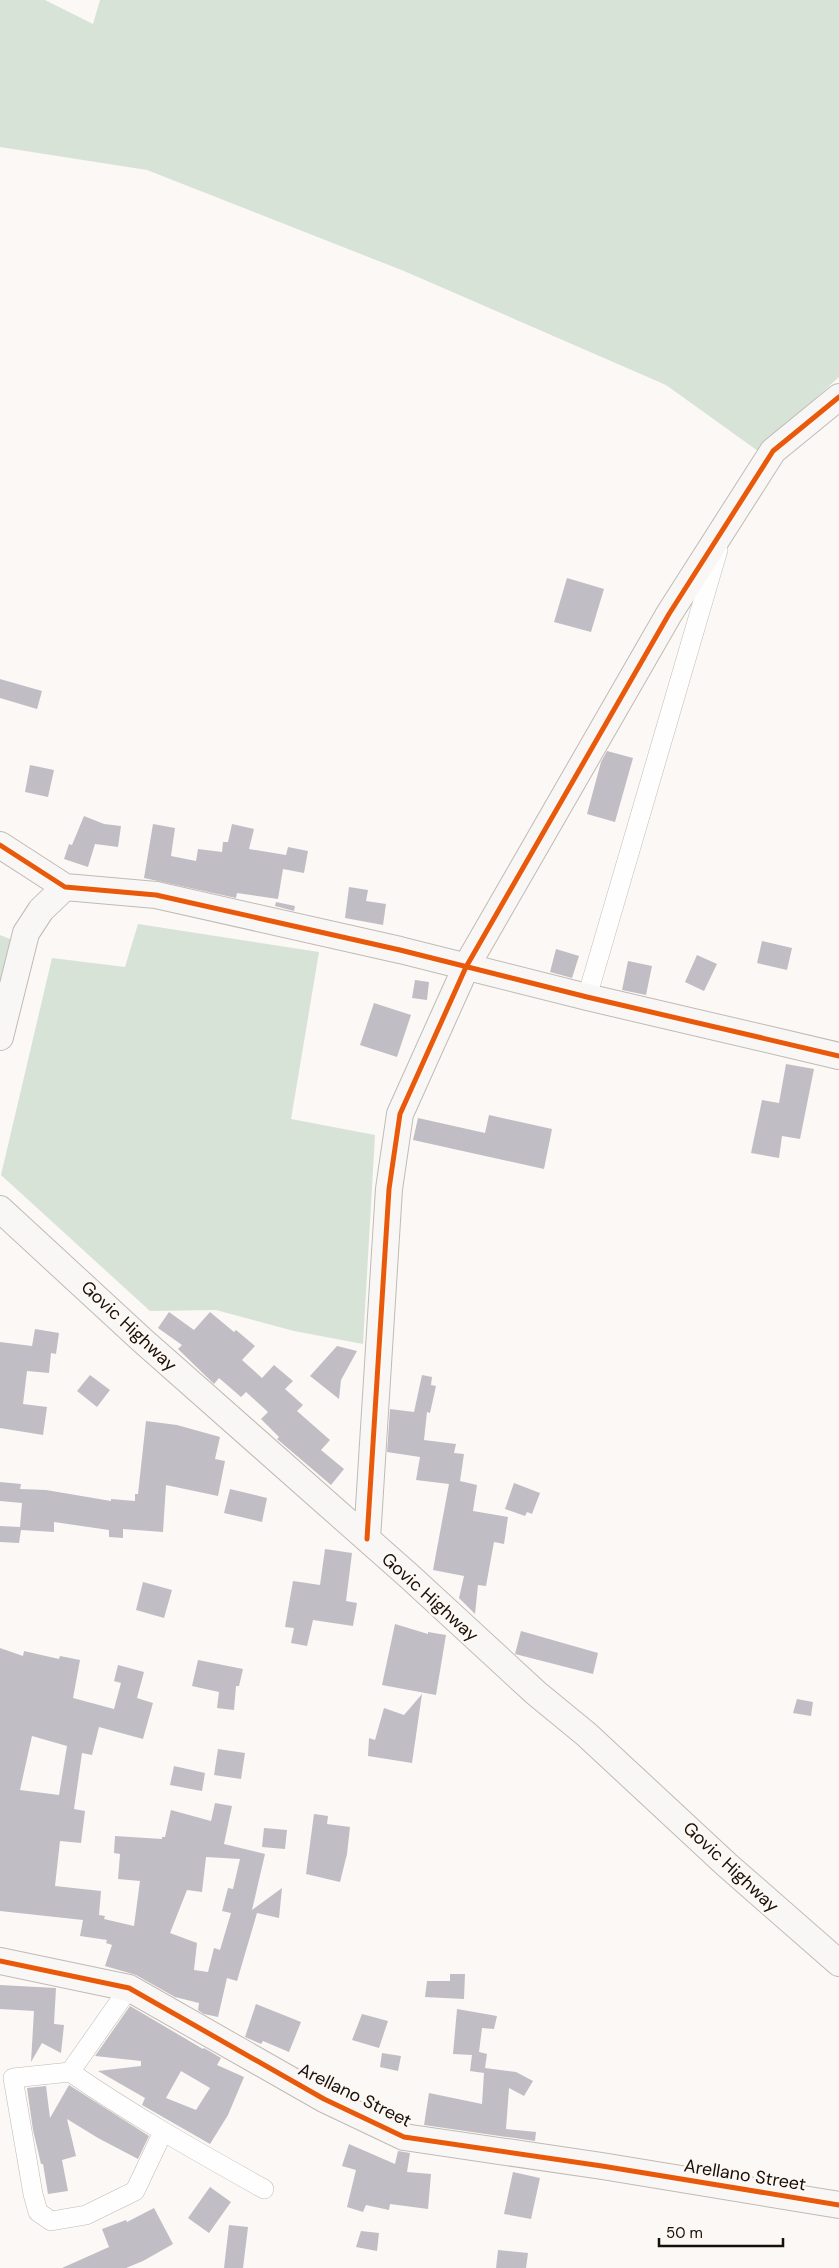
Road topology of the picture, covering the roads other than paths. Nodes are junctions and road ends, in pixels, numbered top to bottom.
1 (839, 397) edge
2 (725, 524) junction
3 (0, 844) edge
4 (65, 887) junction
5 (466, 966) junction
6 (587, 997) junction
7 (0, 1037) edge
8 (839, 1056) edge
9 (0, 1209) edge
10 (367, 1539) junction
11 (0, 1960) edge
12 (839, 1963) edge
13 (129, 1988) junction
14 (70, 2072) junction
15 (163, 2132) junction
16 (264, 2189) dead end
17 (839, 2204) edge

1 - 2 street
2 - 5 street
2 - 6 street
3 - 4 street
4 - 5 street
4 - 7 street
5 - 6 street
5 - 10 street
6 - 8 street
9 - 10 street, Govic Highway
10 - 12 street, Govic Highway
11 - 13 street, Arellano Street
13 - 14 street
13 - 17 street, Arellano Street
14 - 15 street
14 - 15 street
15 - 16 street

